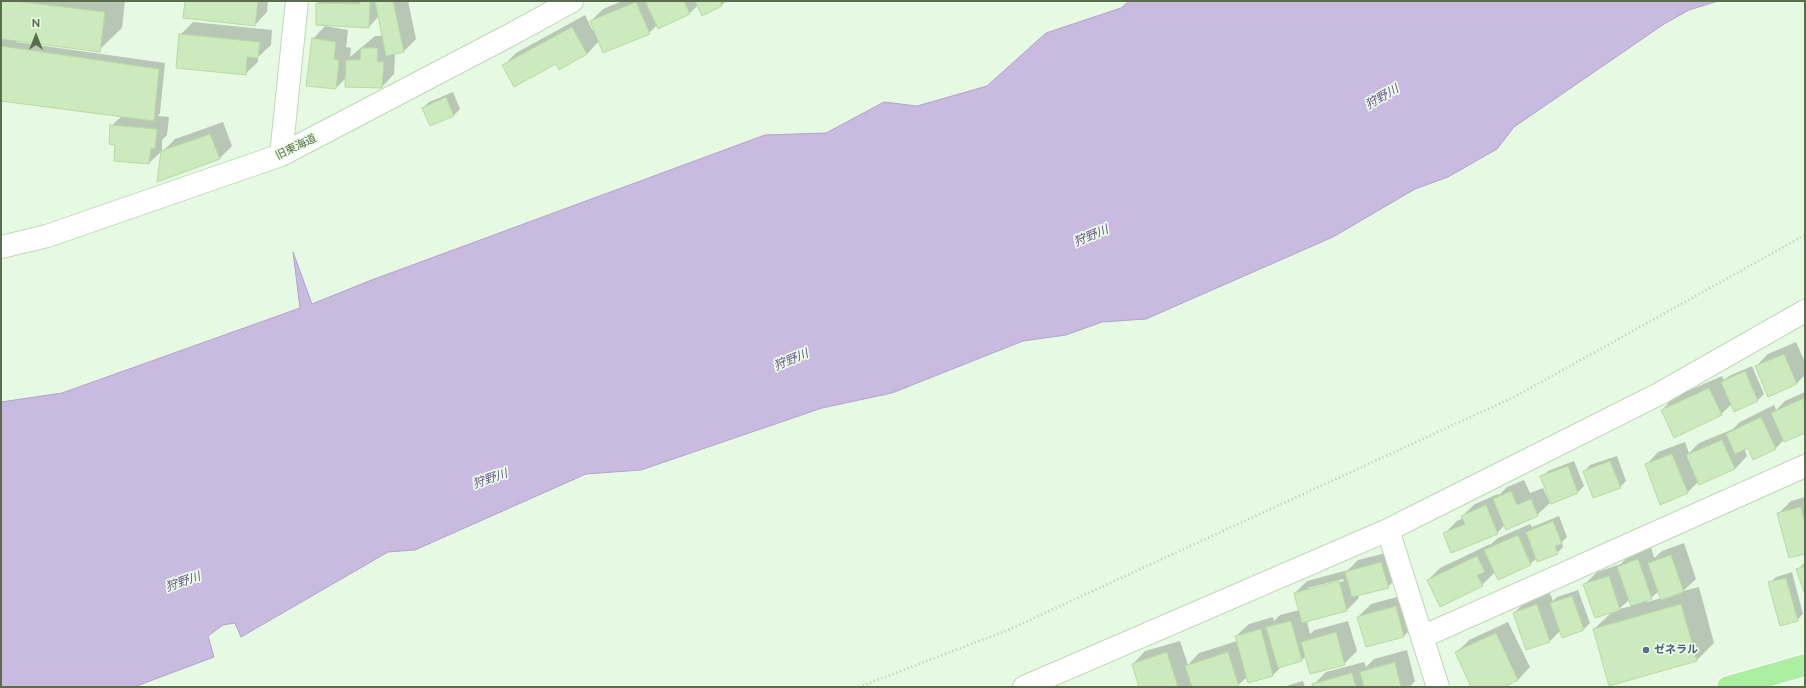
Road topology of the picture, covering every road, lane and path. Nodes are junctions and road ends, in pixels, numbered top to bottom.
1 (297, 1) edge
2 (572, 1) edge
3 (281, 155) junction
4 (1805, 235) edge
5 (1, 247) edge
6 (1805, 311) edge
7 (1805, 466) edge
8 (1388, 530) junction
9 (1422, 637) junction
10 (1805, 665) edge
11 (859, 687) edge
12 (1024, 687) edge
13 (1438, 687) edge
14 (1728, 687) edge

1 - 3 street
2 - 3 street, 旧東海道
3 - 5 street, 旧東海道
4 - 11 path
6 - 8 street
7 - 9 street
8 - 9 street
8 - 12 street
9 - 13 street
10 - 14 main road

